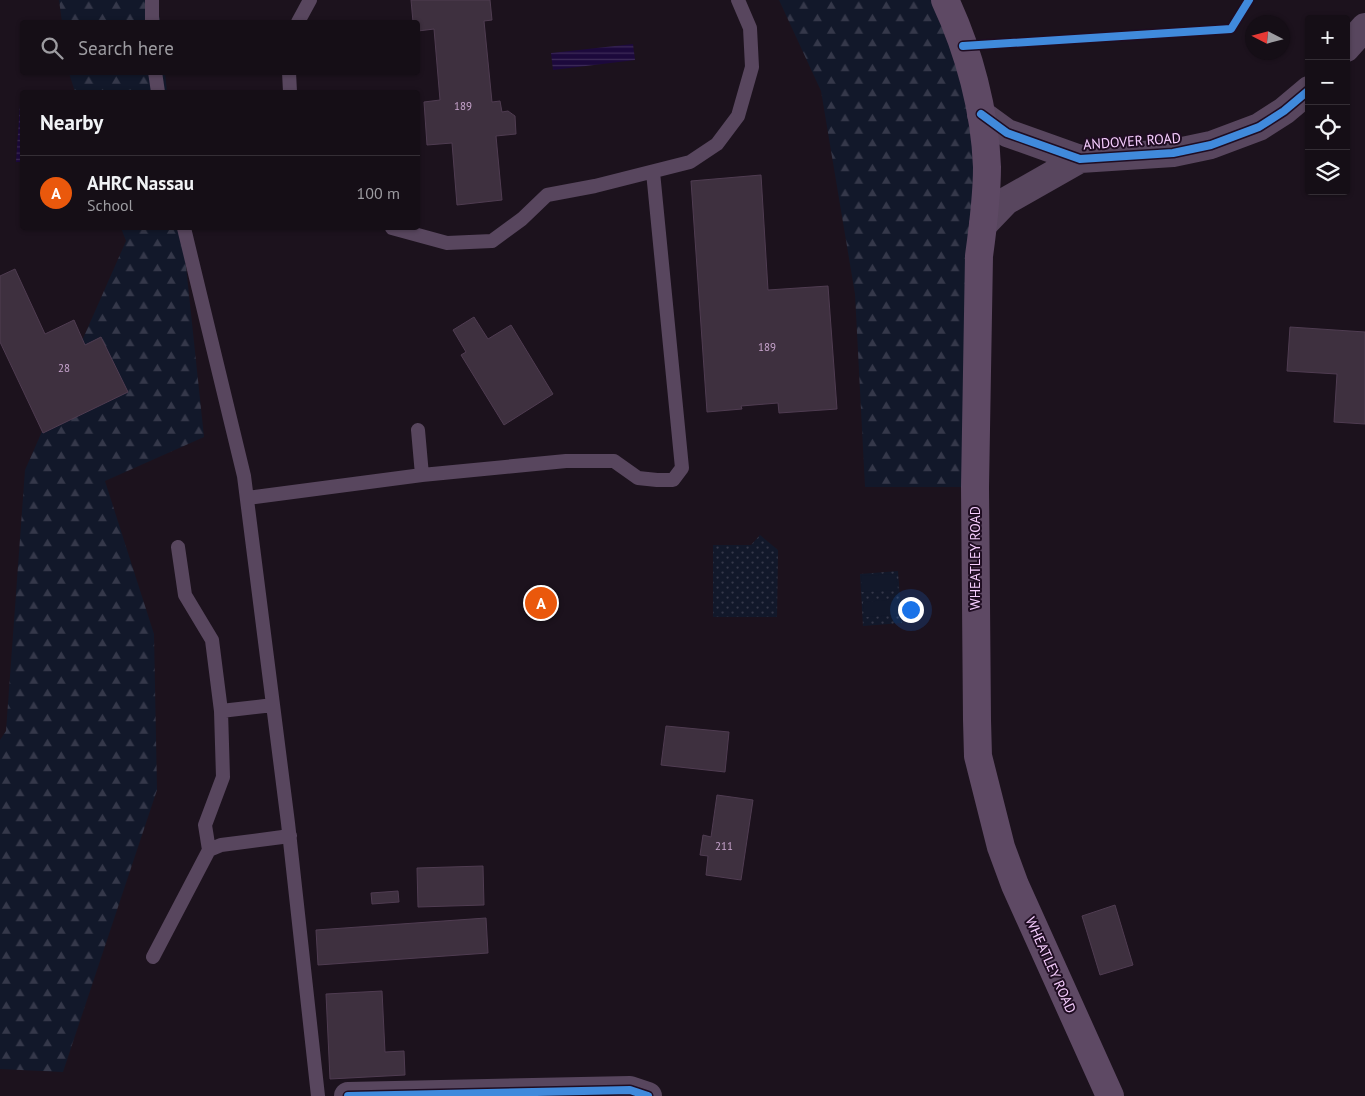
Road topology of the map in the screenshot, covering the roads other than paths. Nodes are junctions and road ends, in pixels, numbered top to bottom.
1 (152, 0) edge
2 (310, 0) edge
3 (738, 0) edge
4 (945, 0) edge
5 (152, 20) edge
6 (299, 20) edge
7 (1365, 27) edge
8 (1350, 44) edge
9 (155, 75) edge
10 (289, 75) edge
11 (158, 90) edge
12 (290, 90) edge
13 (1305, 93) edge
14 (981, 114) junction
15 (1080, 159) junction
16 (653, 172) junction
17 (983, 225) junction
18 (184, 230) edge
19 (399, 230) edge
20 (418, 430) dead end
21 (422, 475) junction
22 (247, 498) junction
23 (178, 547) dead end
24 (273, 705) junction
25 (221, 711) junction
26 (290, 836) junction
27 (209, 850) junction
28 (153, 957) dead end
29 (318, 1096) edge
30 (348, 1096) edge
31 (648, 1096) edge
32 (1110, 1096) edge

1 - 5 lane
2 - 6 lane
3 - 16 lane
4 - 14 main road, WHEATLEY ROAD
7 - 8 street
9 - 11 lane
10 - 12 lane
13 - 15 street, ANDOVER ROAD
14 - 15 street, ANDOVER ROAD
14 - 17 main road, WHEATLEY ROAD
15 - 17 street, ANDOVER ROAD
16 - 19 lane
16 - 21 lane
17 - 32 main road, WHEATLEY ROAD
18 - 22 lane
20 - 21 lane
21 - 22 lane
22 - 24 lane
23 - 25 lane
24 - 25 lane
24 - 26 lane
25 - 27 lane
26 - 27 lane
26 - 29 lane
27 - 28 lane
30 - 31 street

